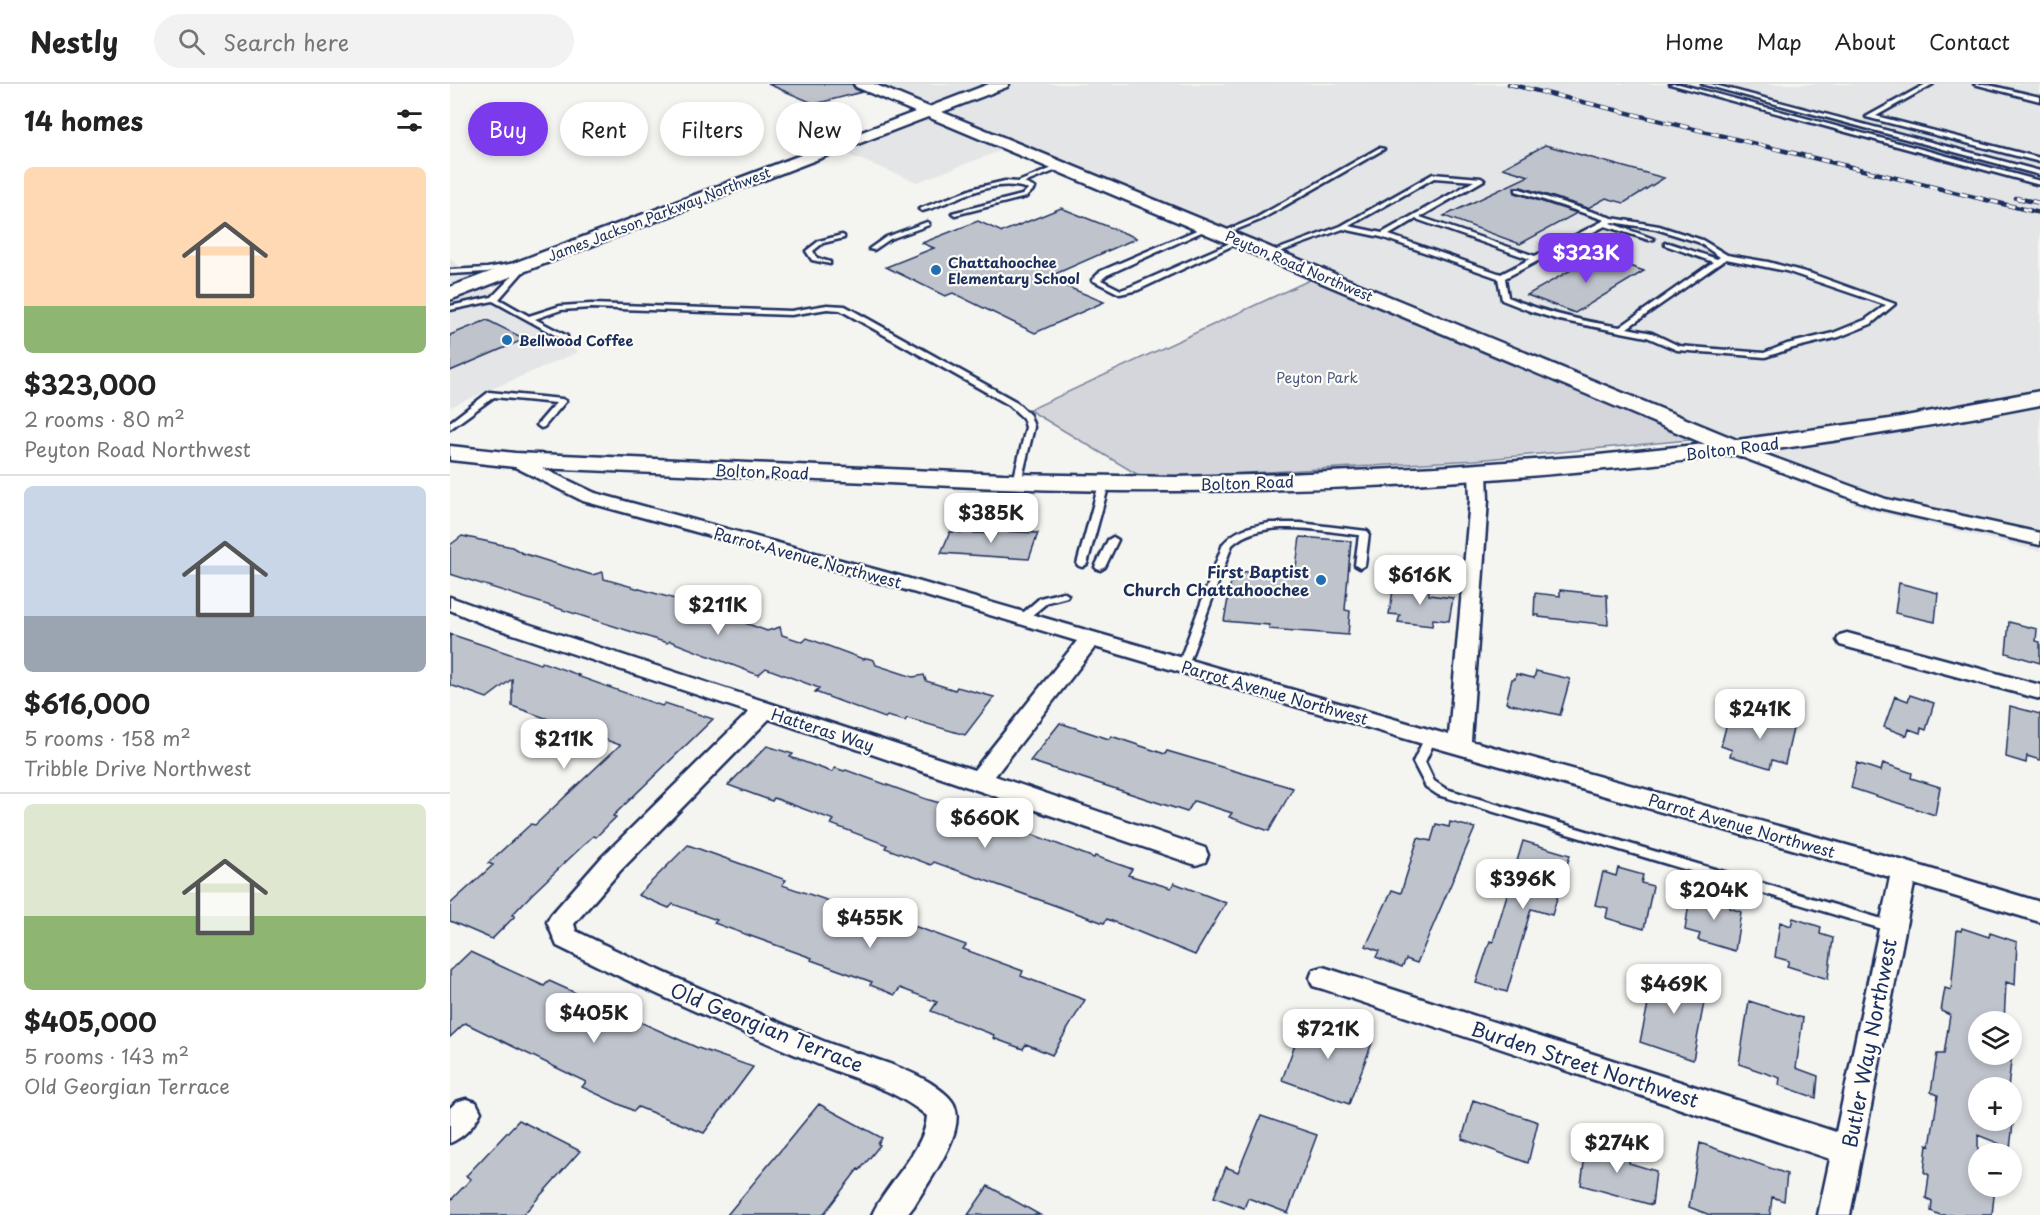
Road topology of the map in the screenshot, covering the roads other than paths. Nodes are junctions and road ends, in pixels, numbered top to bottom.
1 (861, 84) edge
2 (1002, 84) edge
3 (1673, 84) edge
4 (1705, 84) edge
5 (1930, 84) edge
6 (1977, 84) edge
7 (2040, 99) edge
8 (926, 111) junction
9 (1871, 116) junction
10 (1856, 124) junction
11 (1381, 149) dead end
12 (2040, 160) edge
13 (1060, 167) junction
14 (2040, 173) edge
15 (1021, 182) junction
16 (2040, 183) edge
17 (1518, 190) dead end
18 (922, 209) dead end
19 (955, 213) dead end
20 (1415, 218) junction
21 (1607, 222) junction
22 (927, 224) dead end
23 (1342, 227) junction
24 (1213, 231) junction
25 (1383, 235) junction
26 (842, 237) dead end
27 (1651, 239) dead end
28 (1239, 242) junction
29 (1667, 244) dead end
30 (873, 249) dead end
31 (1269, 254) junction
32 (1536, 259) junction
33 (1722, 260) junction
34 (531, 263) junction
35 (828, 263) dead end
36 (450, 272) edge
37 (1501, 277) junction
38 (450, 294) edge
39 (494, 299) junction
40 (450, 308) edge
41 (530, 318) junction
42 (1621, 329) junction
43 (564, 338) dead end
44 (2040, 398) edge
45 (541, 425) dead end
46 (450, 426) edge
47 (1737, 449) junction
48 (450, 453) edge
49 (515, 460) junction
50 (1478, 471) junction
51 (1017, 482) junction
52 (1104, 484) junction
53 (2040, 539) edge
54 (1113, 540) dead end
55 (1082, 564) dead end
56 (1360, 565) dead end
57 (1100, 567) dead end
58 (1063, 595) dead end
59 (450, 603) edge
60 (1022, 618) junction
61 (1091, 638) junction
62 (1847, 640) dead end
63 (1183, 665) junction
64 (2040, 692) edge
65 (764, 710) junction
66 (1430, 738) junction
67 (1459, 746) junction
68 (979, 780) junction
69 (1196, 855) dead end
70 (1904, 871) junction
71 (2040, 912) edge
72 (1892, 927) junction
73 (1323, 978) dead end
74 (1847, 1150) junction
75 (888, 1215) edge
76 (1834, 1215) edge

1 - 8 main road, Peyton Road Northwest
2 - 8 main road, James Jackson Parkway Northwest
3 - 16 lane
4 - 10 lane
5 - 9 lane
6 - 7 lane
8 - 13 main road, Peyton Road Northwest
8 - 34 main road, James Jackson Parkway Northwest
9 - 10 lane
9 - 12 lane
10 - 14 lane
11 - 24 lane
13 - 15 lane
13 - 24 main road, Peyton Road Northwest
15 - 18 lane
15 - 19 lane
17 - 21 lane
20 - 23 lane
20 - 25 lane
20 - 32 lane
21 - 27 lane
21 - 32 lane
21 - 33 lane
22 - 30 lane
23 - 25 lane
23 - 31 lane
24 - 28 main road, Peyton Road Northwest
24 - 28 lane
25 - 37 lane
26 - 35 lane
28 - 31 main road, Peyton Road Northwest
29 - 33 lane
31 - 47 main road, Peyton Road Northwest
32 - 37 lane
33 - 42 lane
33 - 42 lane
34 - 36 lane
34 - 38 main road, James Jackson Parkway Northwest
34 - 39 lane
37 - 42 lane
39 - 40 lane
39 - 41 lane
41 - 43 lane
41 - 51 lane
44 - 47 main road, Bolton Road
45 - 46 lane
47 - 50 main road, Bolton Road
47 - 53 street
48 - 49 main road, Bolton Road
49 - 51 main road, Bolton Road
49 - 60 street, Parrot Avenue Northwest
50 - 52 main road, Bolton Road
50 - 67 street
51 - 52 main road, Bolton Road
52 - 55 lane
54 - 57 lane
56 - 63 lane
58 - 60 lane
59 - 65 street, Hatteras Way
60 - 61 street, Parrot Avenue Northwest
61 - 63 street, Parrot Avenue Northwest
61 - 68 street
62 - 64 street
63 - 66 street, Parrot Avenue Northwest
65 - 68 street, Hatteras Way
65 - 75 street, Old Georgian Terrace
66 - 67 street, Parrot Avenue Northwest
66 - 72 lane
67 - 70 street, Parrot Avenue Northwest
68 - 69 street, Hatteras Way
70 - 71 street, Parrot Avenue Northwest
70 - 72 street, Butler Way Northwest
72 - 74 street, Butler Way Northwest
73 - 74 street, Burden Street Northwest
74 - 76 street, Butler Way Northwest

